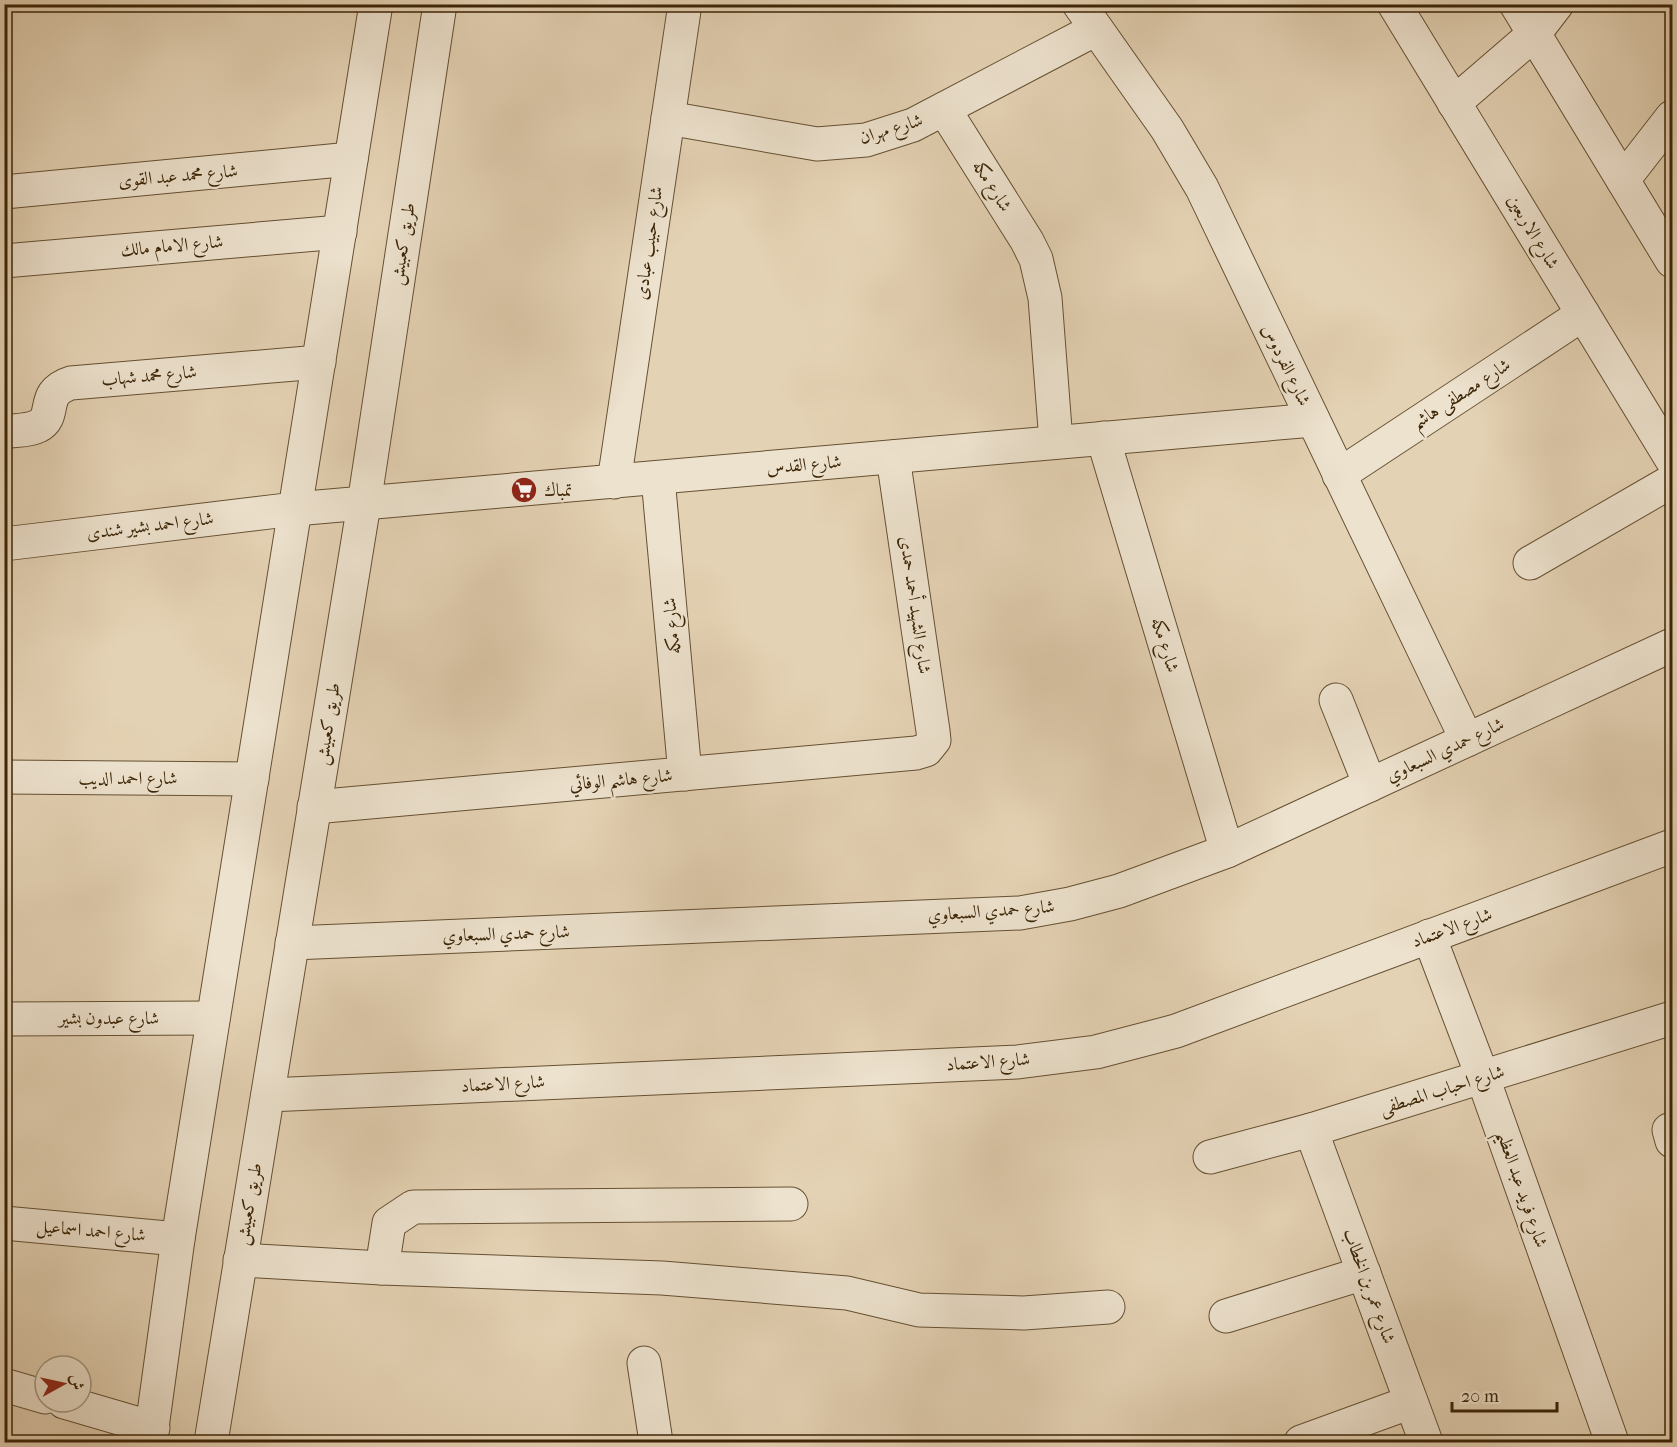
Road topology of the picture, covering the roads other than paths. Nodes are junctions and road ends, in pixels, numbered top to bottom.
1 (376, 4) edge
2 (440, 4) edge
3 (685, 4) edge
4 (1394, 4) edge
5 (1516, 4) edge
6 (1557, 4) edge
7 (1087, 17) edge
8 (1534, 34) junction
9 (1454, 103) junction
10 (944, 109) junction
11 (1672, 117) edge
12 (668, 118) junction
13 (351, 159) junction
14 (1623, 180) junction
15 (4, 192) edge
16 (340, 232) junction
17 (4, 261) edge
18 (1672, 261) edge
19 (1584, 314) junction
20 (319, 362) junction
21 (1313, 420) junction
22 (4, 432) edge
23 (1103, 438) junction
24 (1056, 442) junction
25 (893, 457) junction
26 (1672, 460) edge
27 (1339, 474) junction
28 (658, 478) junction
29 (1672, 481) edge
30 (614, 482) junction
31 (364, 504) junction
32 (295, 509) junction
33 (4, 544) edge
34 (1530, 563) dead end
35 (1672, 645) edge
36 (1336, 699) dead end
37 (1467, 740) junction
38 (926, 750) joint
39 (685, 774) junction
40 (4, 777) edge
41 (252, 779) junction
42 (1370, 785) junction
43 (314, 807) junction
44 (1672, 846) edge
45 (1227, 851) junction
46 (1429, 936) junction
47 (292, 943) junction
48 (213, 1018) junction
49 (1672, 1018) edge
50 (4, 1019) edge
51 (1483, 1078) junction
52 (268, 1095) junction
53 (1311, 1130) junction
54 (1210, 1157) dead end
55 (791, 1204) dead end
56 (4, 1223) edge
57 (178, 1239) junction
58 (240, 1260) junction
59 (382, 1269) junction
60 (1364, 1273) junction
61 (1108, 1307) dead end
62 (1226, 1317) dead end
63 (644, 1363) dead end
64 (4, 1385) edge
65 (33, 1393) edge
66 (1411, 1402) junction
67 (93, 1413) edge
68 (151, 1435) edge
69 (211, 1443) edge
70 (656, 1443) edge
71 (1301, 1443) edge
72 (1426, 1443) edge
73 (1612, 1443) edge

1 - 13 street
2 - 31 street, طريق كعبيش
3 - 12 street, شارع حبيب عبادى
4 - 9 street, شارع الاربعين
5 - 8 street
6 - 8 street
7 - 10 street, شارع مهران
7 - 21 street, شارع الفردوس
8 - 9 street
8 - 14 street
9 - 19 street, شارع الاربعين
10 - 12 street, شارع مهران
10 - 24 street, شارع مكه
11 - 14 street
12 - 30 street, شارع حبيب عبادى
13 - 15 street, شارع محمد عبد القوى
13 - 16 street
14 - 18 street
16 - 17 street, شارع الامام مالك
16 - 20 street
19 - 26 street, شارع الاربعين
19 - 27 street, شارع مصطفى هاشم
20 - 22 street, شارع محمد شهاب
20 - 32 street
21 - 23 street, شارع القدس
21 - 27 street, شارع الفردوس
23 - 24 street, شارع القدس
23 - 45 street, شارع مكه
24 - 25 street, شارع القدس
25 - 28 street, شارع القدس
25 - 38 street, شارع الشهيد أحمد حمدى
27 - 37 street, شارع الفردوس
28 - 30 street, شارع القدس
28 - 39 street, شارع مكه
29 - 34 street
30 - 31 street, شارع القدس
31 - 32 street, شارع القدس
31 - 43 street, طريق كعبيش
32 - 33 street, شارع احمد بشير شندى
32 - 41 street
35 - 37 street, شارع حمدي السبعاوي
36 - 42 street
37 - 42 street, شارع حمدي السبعاوي
38 - 39 street, شارع هاشم الوفائي
39 - 43 street, شارع هاشم الوفائي
40 - 41 street, شارع احمد الديب
41 - 48 street
42 - 45 street, شارع حمدي السبعاوي
43 - 47 street, طريق كعبيش
44 - 46 street, شارع الاعتماد
45 - 47 street, شارع حمدي السبعاوي
46 - 51 street, شارع فريد عبد العظيم
46 - 52 street, شارع الاعتماد
47 - 52 street, طريق كعبيش
48 - 50 street, شارع عبدون بشير
48 - 57 street
49 - 51 street, شارع احباب المصطفى
51 - 53 street, شارع احباب المصطفى
51 - 73 street, شارع فريد عبد العظيم
52 - 58 street, طريق كعبيش
53 - 54 street, شارع احباب المصطفى
53 - 60 street, شارع عمر بن الخطاب
55 - 59 street
56 - 57 street, شارع احمد اسماعيل
57 - 68 street
58 - 59 street
58 - 69 street, طريق كعبيش
59 - 61 street
60 - 62 street
60 - 66 street, شارع عمر بن الخطاب
63 - 70 street
64 - 65 street
66 - 71 street
66 - 72 street, شارع عمر بن الخطاب
67 - 68 street

